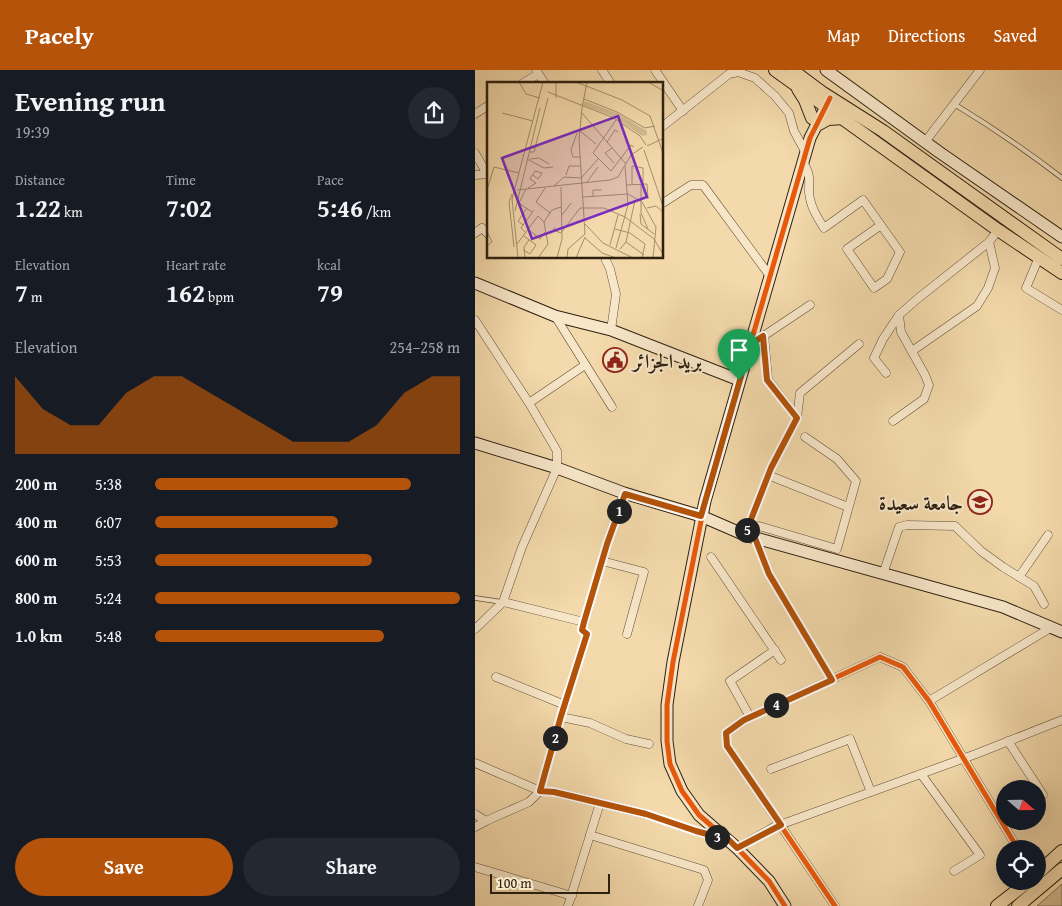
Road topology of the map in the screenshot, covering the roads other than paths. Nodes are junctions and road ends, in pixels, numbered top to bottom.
1 (602, 70) edge
2 (655, 70) edge
3 (775, 70) edge
4 (826, 70) edge
5 (980, 70) edge
6 (537, 72) edge
7 (792, 75) edge
8 (524, 82) edge
9 (610, 82) edge
10 (663, 82) edge
11 (664, 83) edge
12 (825, 99) junction
13 (954, 104) junction
14 (487, 106) edge
15 (683, 111) junction
16 (475, 114) edge
17 (844, 118) junction
18 (815, 121) junction
19 (664, 125) edge
20 (925, 142) junction
21 (475, 153) edge
22 (805, 158) junction
23 (487, 172) edge
24 (1062, 178) edge
25 (664, 201) edge
26 (881, 225) junction
27 (998, 230) junction
28 (475, 233) edge
29 (487, 233) edge
30 (1062, 237) edge
31 (989, 242) junction
32 (1039, 257) junction
33 (606, 259) edge
34 (1062, 259) edge
35 (1062, 273) edge
36 (770, 276) junction
37 (475, 283) edge
38 (810, 306) dead end
39 (1062, 310) edge
40 (899, 315) junction
41 (555, 316) junction
42 (475, 320) edge
43 (611, 330) junction
44 (763, 336) junction
45 (859, 344) dead end
46 (750, 345) junction
47 (912, 351) junction
48 (585, 365) junction
49 (886, 373) dead end
50 (739, 380) junction
51 (529, 403) junction
52 (612, 406) dead end
53 (797, 418) junction
54 (893, 421) dead end
55 (805, 437) dead end
56 (475, 443) edge
57 (557, 468) junction
58 (768, 476) junction
59 (625, 494) junction
60 (848, 507) junction
61 (701, 516) junction
62 (759, 526) dead end
63 (1048, 534) dead end
64 (750, 536) junction
65 (711, 557) dead end
66 (602, 561) junction
67 (883, 574) junction
68 (1019, 577) junction
69 (475, 598) edge
70 (503, 602) junction
71 (1044, 604) dead end
72 (584, 622) junction
73 (475, 629) edge
74 (1057, 630) edge
75 (627, 634) dead end
76 (775, 650) junction
77 (781, 660) dead end
78 (496, 677) dead end
79 (832, 680) junction
80 (929, 701) junction
81 (565, 705) junction
82 (561, 717) junction
83 (750, 717) junction
84 (1062, 720) edge
85 (1008, 741) junction
86 (649, 744) dead end
87 (963, 758) junction
88 (475, 763) edge
89 (771, 769) dead end
90 (921, 774) junction
91 (1033, 780) edge
92 (540, 791) junction
93 (871, 792) junction
94 (600, 803) junction
95 (475, 814) edge
96 (486, 821) junction
97 (781, 825) junction
98 (475, 827) edge
99 (590, 835) junction
100 (1013, 840) edge
101 (733, 844) junction
102 (1062, 851) edge
103 (1046, 866) edge
104 (475, 867) edge
105 (1062, 869) edge
106 (954, 871) dead end
107 (1046, 880) edge
108 (1017, 890) edge
109 (1034, 890) edge
110 (572, 896) junction
111 (569, 906) edge
112 (698, 906) edge
113 (785, 906) edge
114 (835, 906) edge
115 (997, 906) edge
116 (1017, 906) edge

1 - 9 street
2 - 10 street
3 - 7 main road
4 - 20 street
5 - 13 street
6 - 8 street
7 - 12 main road
7 - 18 main road
11 - 15 street
12 - 17 main road
12 - 18 street
12 - 34 main road
13 - 20 street
13 - 24 lane
14 - 16 street
15 - 19 street
15 - 22 street
17 - 18 main road
17 - 27 main road
18 - 22 street
20 - 30 street
21 - 23 street
22 - 26 street
22 - 36 street
25 - 36 street
26 - 26 street
27 - 31 street
27 - 32 main road
28 - 29 street
31 - 40 street
31 - 47 street
32 - 35 main road
32 - 39 street
33 - 43 street
36 - 46 street
37 - 41 street
38 - 44 street
40 - 47 street
40 - 49 street
41 - 43 street
41 - 48 street
42 - 51 street
43 - 50 street
44 - 46 street
44 - 53 street
45 - 53 street
46 - 50 street
47 - 54 street
48 - 51 street
48 - 52 street
50 - 61 street
51 - 57 street
53 - 58 street
55 - 60 street
56 - 57 street
57 - 59 street
57 - 70 street
58 - 60 street
58 - 64 street
59 - 61 street
59 - 66 street
60 - 62 street
61 - 64 street
61 - 101 street
63 - 68 street
64 - 67 street
64 - 79 street
65 - 76 street
66 - 72 street
66 - 75 street
67 - 68 street
67 - 74 street
68 - 71 street
69 - 70 lane
70 - 72 street
70 - 73 street
72 - 81 street
74 - 80 street
76 - 77 street
76 - 83 street
78 - 81 street
79 - 80 street
79 - 83 street
80 - 87 street
81 - 82 street
82 - 86 street
82 - 92 street
83 - 97 street
84 - 85 street
85 - 87 street
85 - 91 street
87 - 90 street
87 - 100 street
88 - 92 street
89 - 93 street
90 - 93 street
90 - 106 street
92 - 94 street
92 - 96 street
93 - 97 street
94 - 99 street
94 - 101 street
95 - 96 street
96 - 98 street
97 - 101 street
97 - 114 street
99 - 110 street
99 - 112 street
101 - 113 street
102 - 103 main road
104 - 110 street
105 - 107 main road
108 - 115 main road
109 - 116 main road
110 - 111 street

